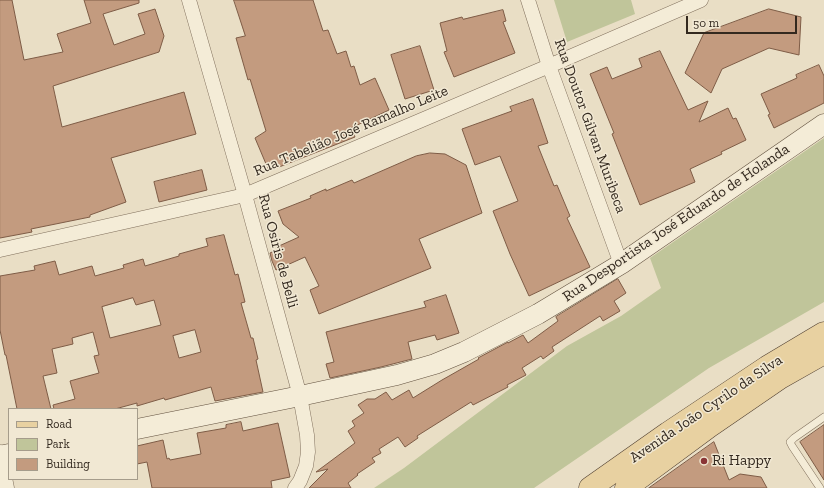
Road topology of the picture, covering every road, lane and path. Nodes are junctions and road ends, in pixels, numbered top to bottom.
1 (189, 0) edge
2 (528, 0) edge
3 (701, 0) edge
4 (549, 66) junction
5 (824, 124) edge
6 (245, 194) junction
7 (0, 250) edge
8 (621, 264) junction
9 (824, 333) edge
10 (824, 353) edge
11 (300, 396) junction
12 (824, 417) edge
13 (138, 429) edge
14 (2, 455) edge
15 (7, 488) edge
16 (295, 488) edge
17 (590, 488) edge
18 (626, 488) edge
19 (820, 488) edge

1 - 6 street, Rua Osiris de Belli
2 - 4 street, Rua Doutor Gilvan Muribeca
3 - 4 street, Rua Tabelião José Ramalho Leite
4 - 6 street, Rua Tabelião José Ramalho Leite
4 - 8 street, Rua Doutor Gilvan Muribeca
5 - 8 main road, Rua Desportista José Eduardo de Holanda
6 - 7 street, Rua Tabelião José Ramalho Leite
6 - 11 street, Rua Osiris de Belli
8 - 11 main road, Rua Desportista José Eduardo de Holanda
9 - 17 main road, Avenida João Cyrilo da Silva
10 - 18 main road, Avenida João Cyrilo da Silva
11 - 13 main road, Rua Desportista José Eduardo de Holanda
11 - 16 street
12 - 19 lane
14 - 15 street

